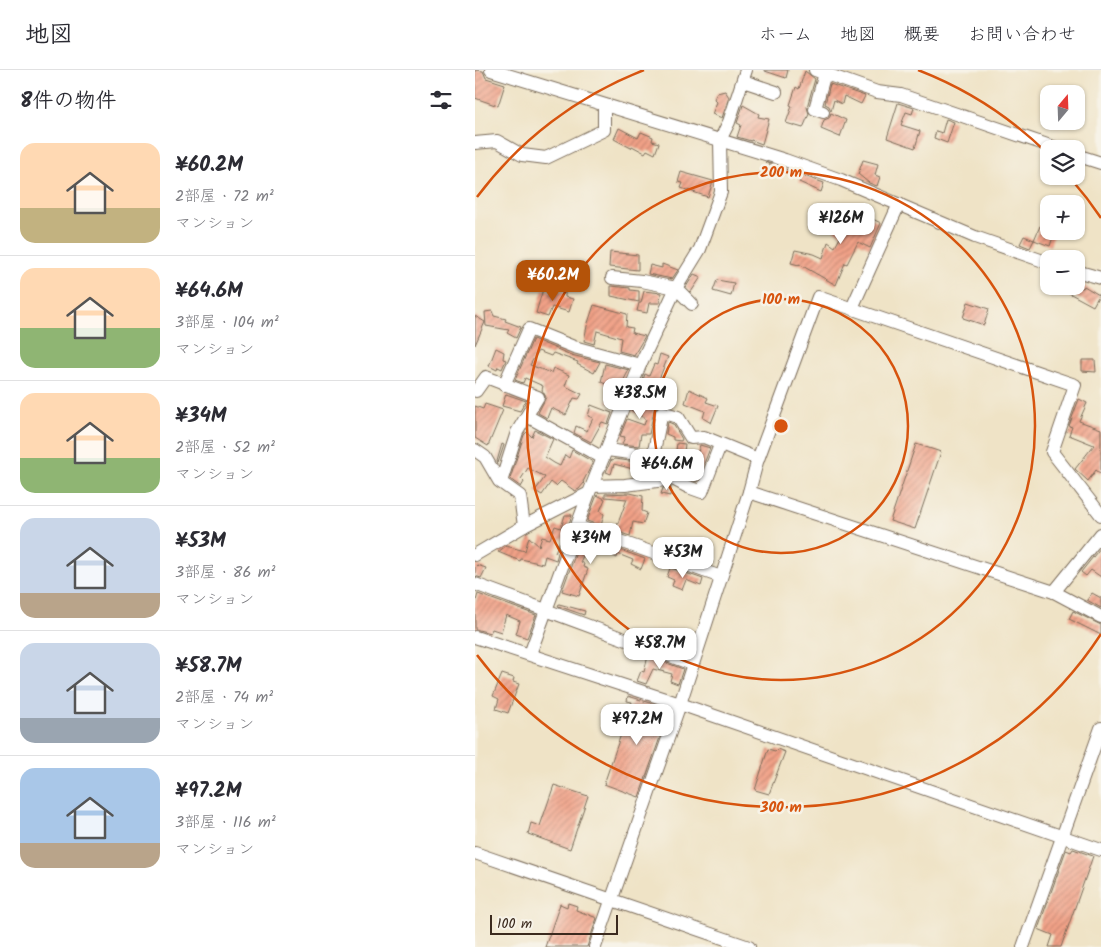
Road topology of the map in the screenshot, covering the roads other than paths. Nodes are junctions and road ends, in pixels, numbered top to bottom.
1 (491, 70) edge
2 (820, 72) edge
3 (744, 75) edge
4 (776, 92) dead end
5 (604, 105) junction
6 (823, 112) dead end
7 (720, 140) junction
8 (475, 143) edge
9 (1040, 143) edge
10 (1085, 158) edge
11 (1101, 163) edge
12 (899, 204) junction
13 (1040, 260) edge
14 (1085, 274) edge
15 (613, 278) dead end
16 (1101, 278) edge
17 (675, 288) junction
18 (692, 304) dead end
19 (852, 308) junction
20 (640, 365) junction
21 (503, 385) junction
22 (475, 390) edge
23 (527, 416) junction
24 (720, 445) junction
25 (475, 450) edge
26 (605, 454) junction
27 (758, 459) junction
28 (501, 482) junction
29 (591, 490) junction
30 (749, 492) junction
31 (1101, 516) edge
32 (524, 526) junction
33 (577, 526) junction
34 (1101, 534) edge
35 (475, 555) edge
36 (721, 577) junction
37 (475, 584) edge
38 (1054, 592) junction
39 (546, 611) junction
40 (1101, 617) edge
41 (475, 637) edge
42 (530, 654) junction
43 (692, 664) junction
44 (680, 704) junction
45 (1101, 728) edge
46 (1061, 836) junction
47 (1101, 850) edge
48 (475, 853) edge
49 (611, 900) junction
50 (595, 947) edge
51 (749, 947) edge
52 (1023, 947) edge

1 - 5 street
2 - 6 street
2 - 9 street
3 - 4 street
3 - 7 street
5 - 7 street
5 - 8 street
7 - 12 street
7 - 17 street
10 - 11 street
12 - 13 street
12 - 19 street
14 - 16 street
15 - 17 street
17 - 18 street
17 - 20 street
19 - 27 street
19 - 31 street
20 - 21 street
20 - 26 street
21 - 22 street
21 - 23 street
23 - 26 street
23 - 28 street
24 - 26 street
24 - 27 street
24 - 29 street
25 - 28 street
26 - 29 street
27 - 30 street
28 - 32 street
29 - 32 street
29 - 33 street
30 - 36 street
30 - 38 street
32 - 35 street
33 - 36 street
33 - 39 street
34 - 38 street
36 - 43 street
37 - 39 street
38 - 40 street
39 - 42 street
39 - 43 street
41 - 42 street
42 - 44 street
43 - 44 street
44 - 46 street
44 - 49 street
45 - 46 street
46 - 47 street
46 - 52 street
48 - 49 street
49 - 50 street
49 - 51 street

